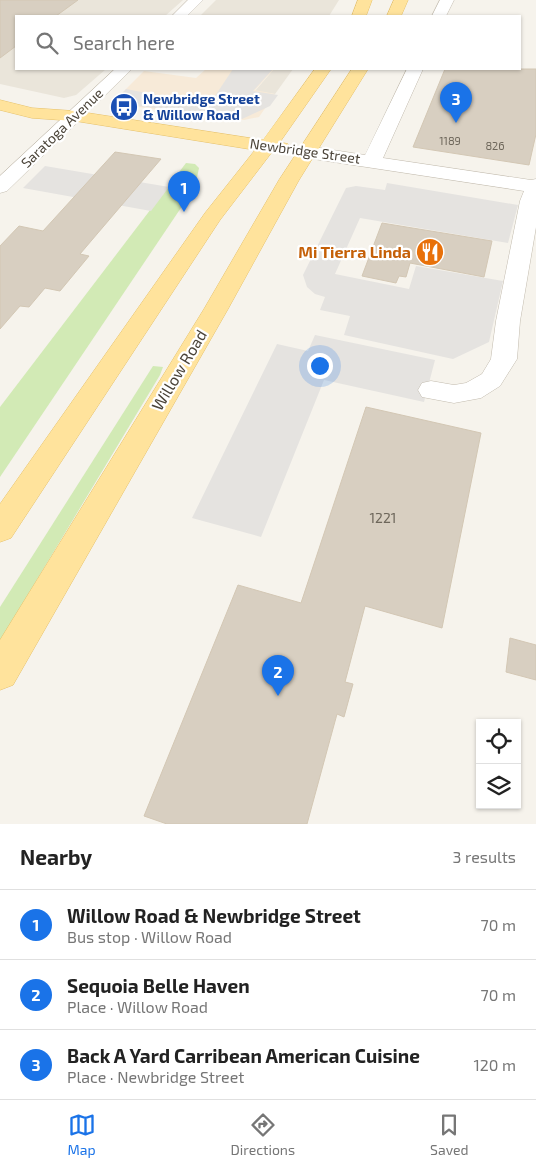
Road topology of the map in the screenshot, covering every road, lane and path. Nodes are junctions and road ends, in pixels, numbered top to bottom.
1 (196, 0) edge
2 (365, 0) edge
3 (400, 0) edge
4 (446, 0) edge
5 (180, 15) edge
6 (359, 15) edge
7 (394, 15) edge
8 (439, 15) edge
9 (123, 70) edge
10 (322, 70) edge
11 (359, 70) edge
12 (415, 70) edge
13 (0, 93) edge
14 (0, 105) edge
15 (75, 116) junction
16 (266, 146) junction
17 (307, 152) junction
18 (372, 161) junction
19 (0, 187) edge
20 (536, 187) edge
21 (431, 390) dead end
22 (0, 529) edge
23 (0, 673) edge

1 - 5 street
2 - 6 main road
3 - 7 main road
4 - 8 street
9 - 15 street, Saratoga Avenue
10 - 16 main road
11 - 17 main road, Willow Road
12 - 18 street
13 - 15 main road, Newbridge Street
14 - 15 main road, Newbridge Street
15 - 16 main road, Newbridge Street
15 - 19 street, Saratoga Avenue
16 - 17 main road, Newbridge Street
16 - 22 main road
17 - 18 street, Newbridge Street
17 - 23 main road, Willow Road
18 - 20 street, Newbridge Street
20 - 21 street

